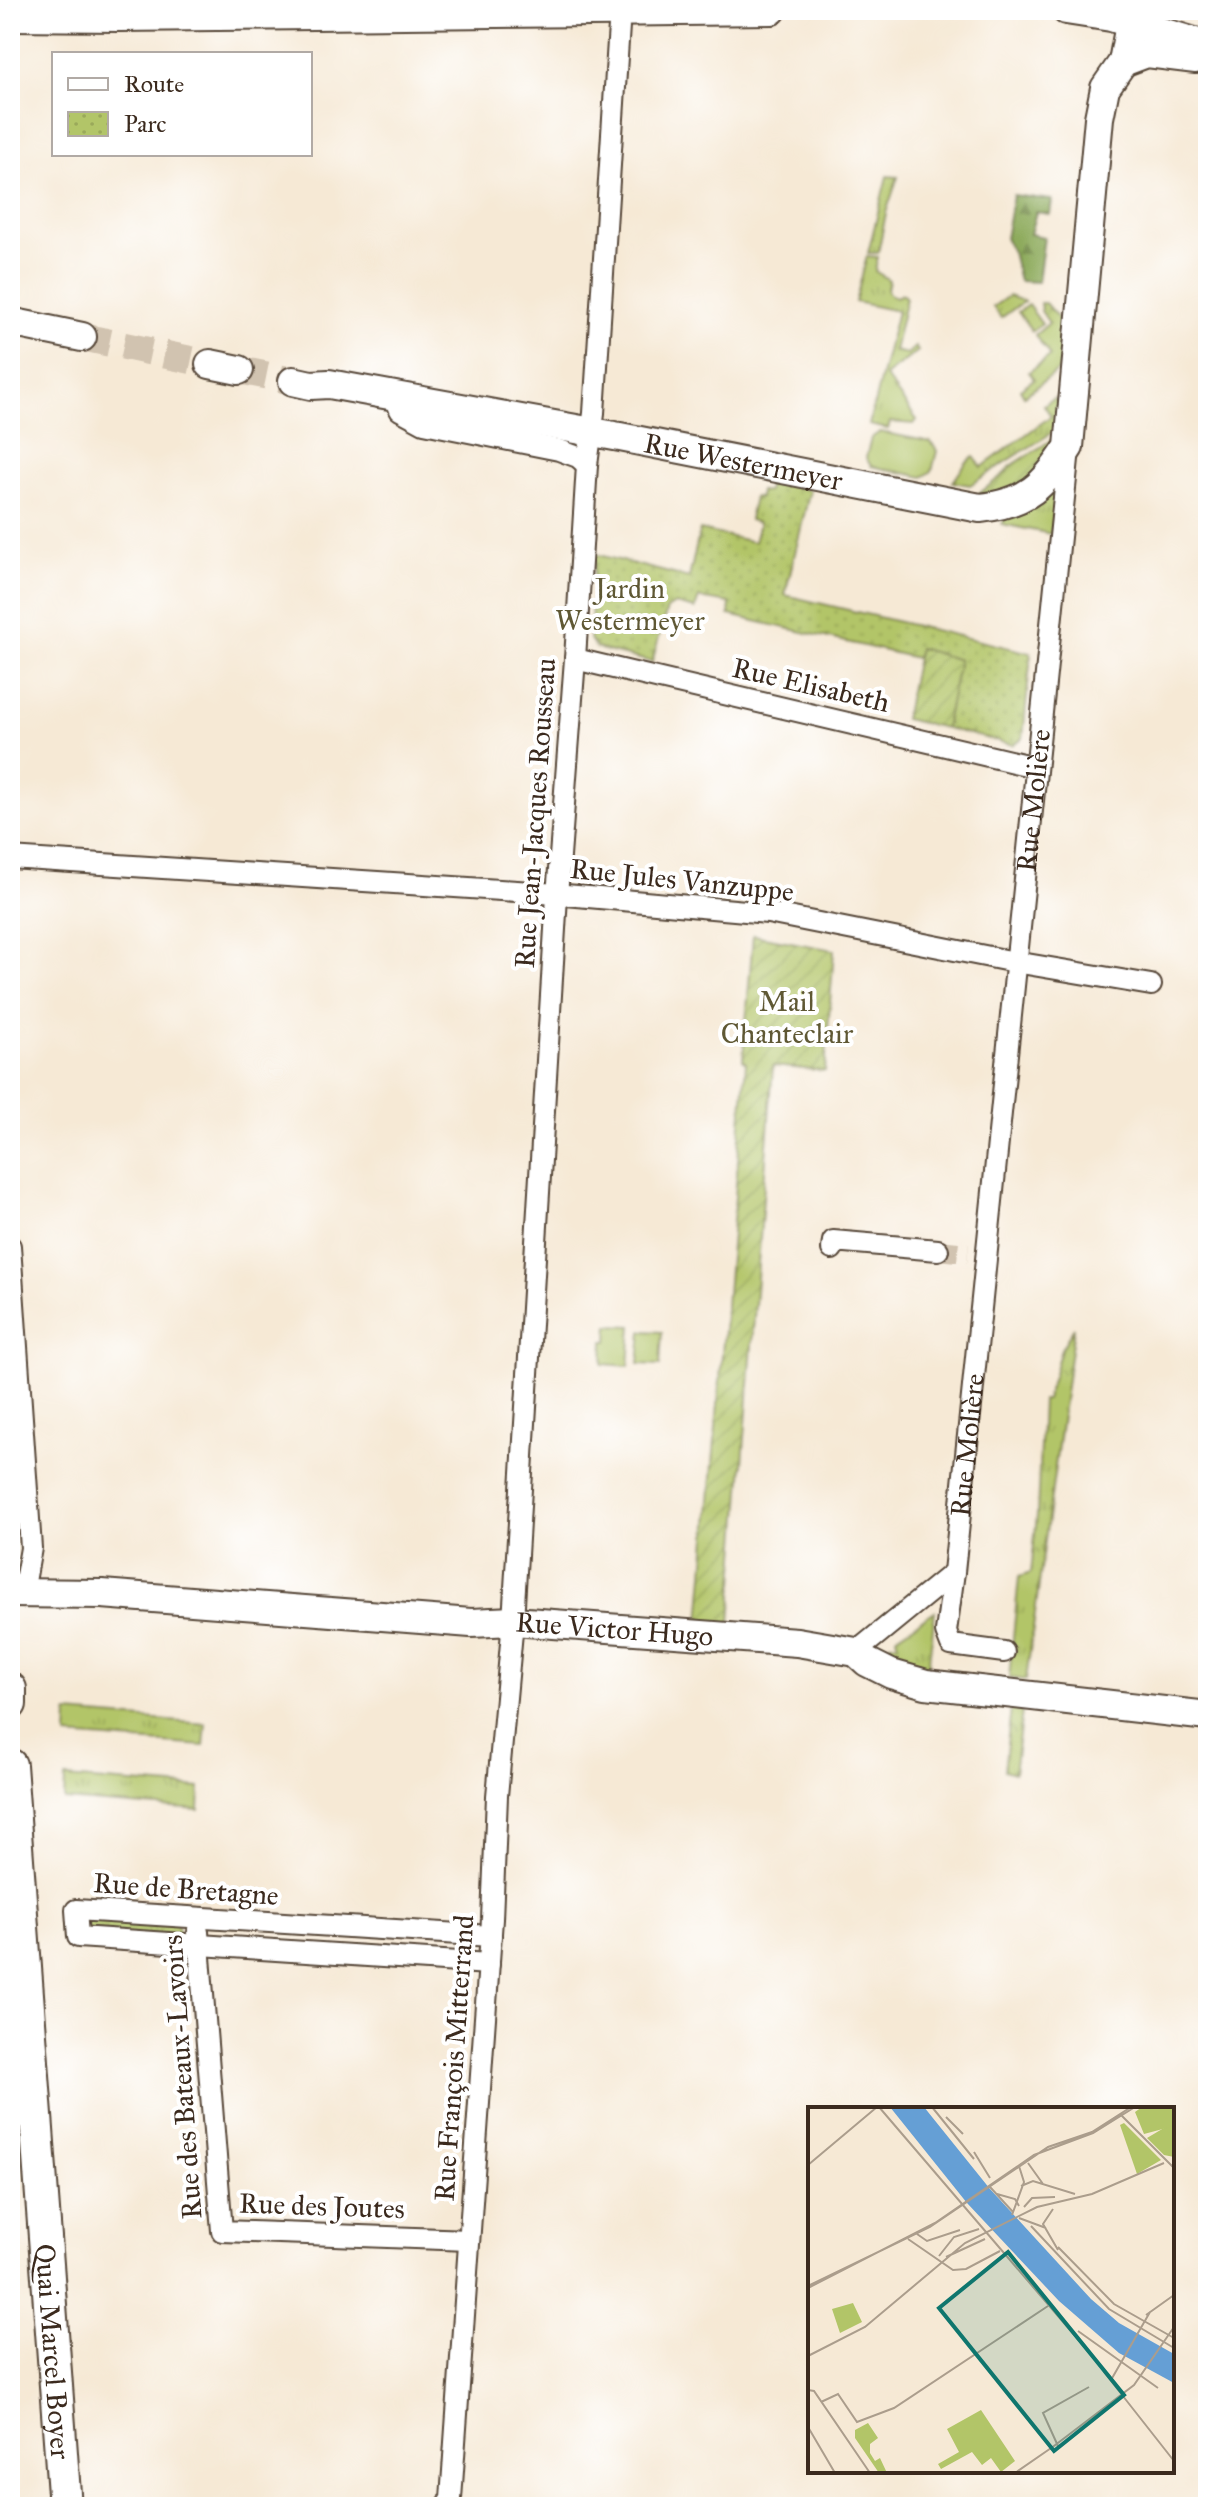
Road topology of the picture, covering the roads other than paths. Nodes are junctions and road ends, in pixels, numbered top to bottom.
1 (772, 10) edge
2 (1066, 10) edge
3 (620, 11) edge
4 (10, 16) edge
5 (1128, 26) edge
6 (1208, 46) edge
7 (1208, 61) edge
8 (10, 322) edge
9 (82, 337) tunnel mouth
10 (210, 364) tunnel mouth
11 (239, 370) tunnel mouth
12 (293, 381) tunnel mouth
13 (395, 397) junction
14 (591, 432) junction
15 (1069, 447) junction
16 (587, 465) junction
17 (575, 659) junction
18 (1035, 767) junction
19 (10, 858) edge
20 (557, 896) junction
21 (1015, 962) junction
22 (1151, 985) dead end
23 (10, 1246) edge
24 (832, 1249) dead end
25 (938, 1250) tunnel mouth
26 (954, 1572) junction
27 (16, 1593) edge
28 (513, 1621) junction
29 (856, 1652) junction
30 (1004, 1652) dead end
31 (10, 1689) edge
32 (10, 1704) edge
33 (1208, 1716) edge
34 (10, 1765) edge
35 (198, 1918) junction
36 (491, 1936) junction
37 (198, 1945) junction
38 (489, 1964) junction
39 (222, 2231) joint
40 (469, 2240) junction
41 (452, 2504) edge
42 (65, 2507) edge

1 - 3 main road
2 - 5 main road
3 - 4 main road
3 - 14 street, Rue Jean-Jacques Rousseau
5 - 6 main road
5 - 7 main road
5 - 15 main road, Rue Molière
8 - 9 main road
10 - 11 main road
12 - 13 main road, Rue Westermeyer
13 - 14 main road, Rue Westermeyer
13 - 16 street
14 - 15 main road, Rue Westermeyer
14 - 16 street, Rue Jean-Jacques Rousseau
15 - 18 street, Rue Molière
16 - 17 street, Rue Jean-Jacques Rousseau
17 - 18 street, Rue Elisabeth
17 - 20 street, Rue Jean-Jacques Rousseau
18 - 21 street, Rue Molière
19 - 20 street, Rue Jules Vanzuppe
20 - 21 street, Rue Jules Vanzuppe
20 - 28 street, Rue Jean-Jacques Rousseau
21 - 22 street, Rue Jules Vanzuppe
21 - 26 street, Rue Molière
23 - 27 street
24 - 25 street
26 - 29 street
26 - 30 street, Rue Molière
27 - 28 main road, Rue Victor Hugo
28 - 29 main road, Rue Victor Hugo
28 - 36 street, Rue François Mitterrand
29 - 33 main road, Rue Victor Hugo
31 - 32 main road
34 - 42 main road, Quai Marcel Boyer
35 - 36 street, Rue de Bretagne
35 - 37 street, Rue des Bateaux-Lavoirs
35 - 37 street, Rue de Bretagne
36 - 38 street, Rue François Mitterrand
37 - 38 street, Rue de Bretagne
37 - 39 street, Rue des Bateaux-Lavoirs
38 - 40 street, Rue François Mitterrand
39 - 40 street, Rue des Joutes
40 - 41 street, Rue François Mitterrand

